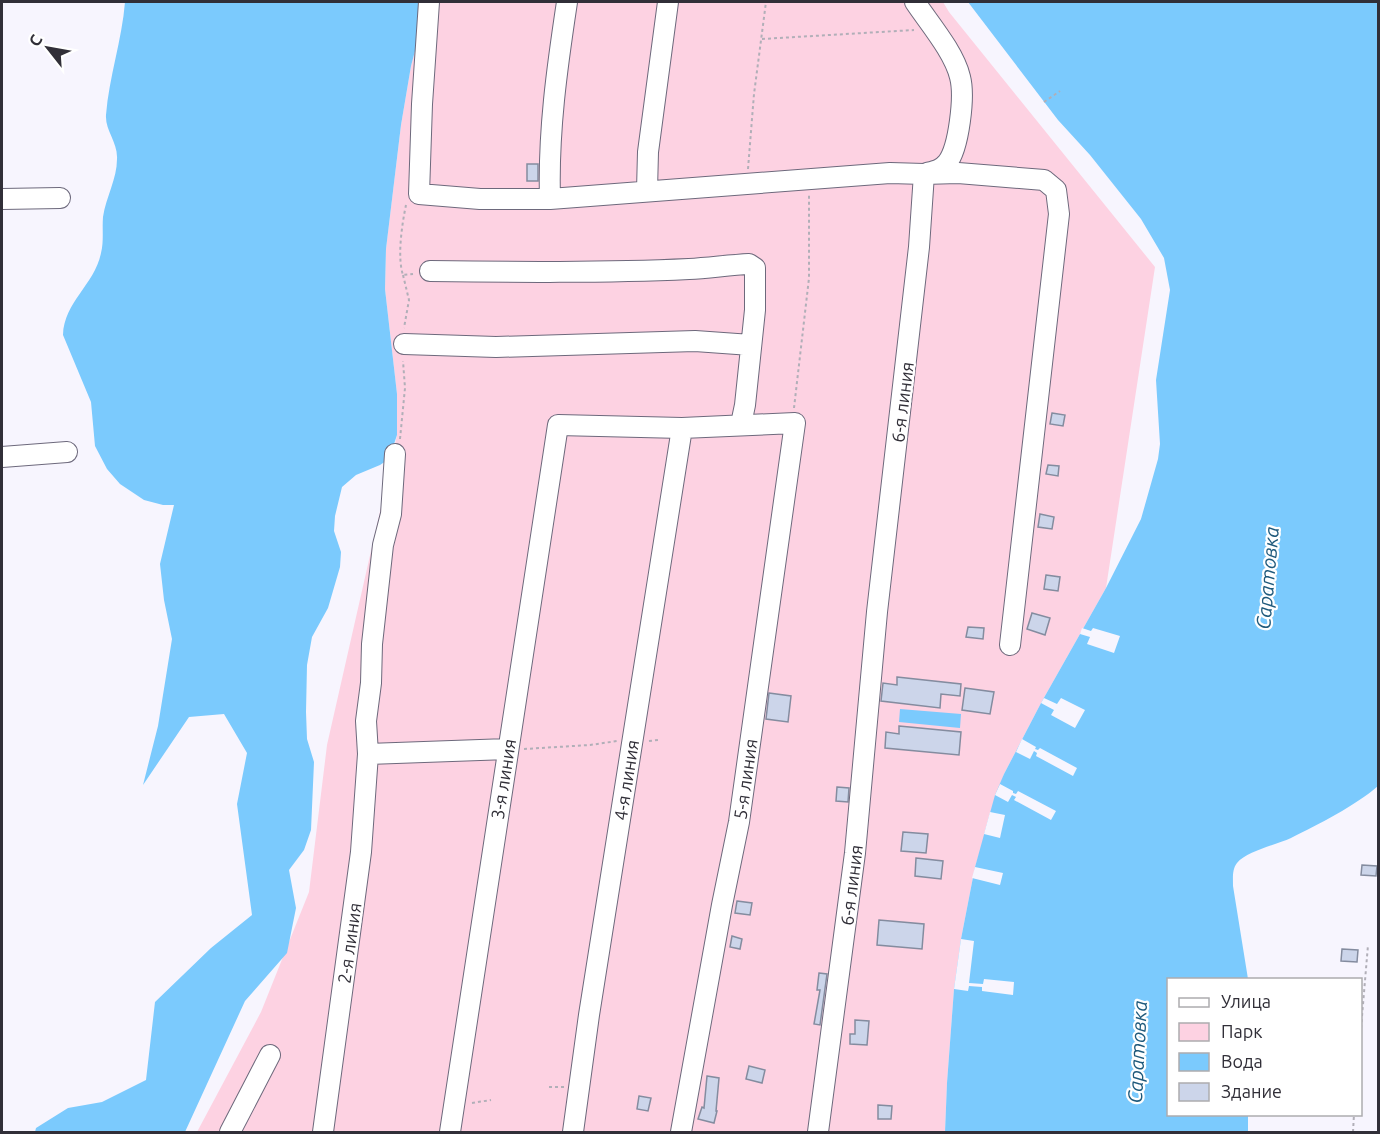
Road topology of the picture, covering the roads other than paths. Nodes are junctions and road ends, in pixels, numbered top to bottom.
1 (429, 2) edge
2 (567, 2) edge
3 (668, 2) edge
4 (915, 2) edge
5 (924, 174) junction
6 (647, 190) junction
7 (60, 198) dead end
8 (2, 199) edge
9 (550, 199) junction
10 (430, 271) road end
11 (404, 344) road end
12 (751, 345) junction
13 (741, 424) junction
14 (682, 428) junction
15 (67, 452) dead end
16 (394, 454) road end
17 (2, 457) edge
18 (1010, 645) dead end
19 (508, 749) junction
20 (368, 754) junction
21 (270, 1055) dead end
22 (230, 1132) edge
23 (323, 1132) edge
24 (450, 1132) edge
25 (573, 1132) edge
26 (681, 1132) edge
27 (818, 1132) edge

1 - 9 lane
2 - 9 lane
3 - 6 lane
4 - 5 lane
5 - 6 lane
5 - 18 lane
5 - 27 lane, 6-я линия
6 - 9 lane
7 - 8 lane
10 - 12 lane
11 - 12 lane
12 - 13 lane
13 - 14 lane
13 - 26 lane, 5-я линия
14 - 19 lane, 3-я линия
14 - 25 lane, 4-я линия
15 - 17 lane
16 - 20 lane, 2-я линия
19 - 20 lane
19 - 24 lane, 3-я линия
20 - 23 lane, 2-я линия
21 - 22 lane

